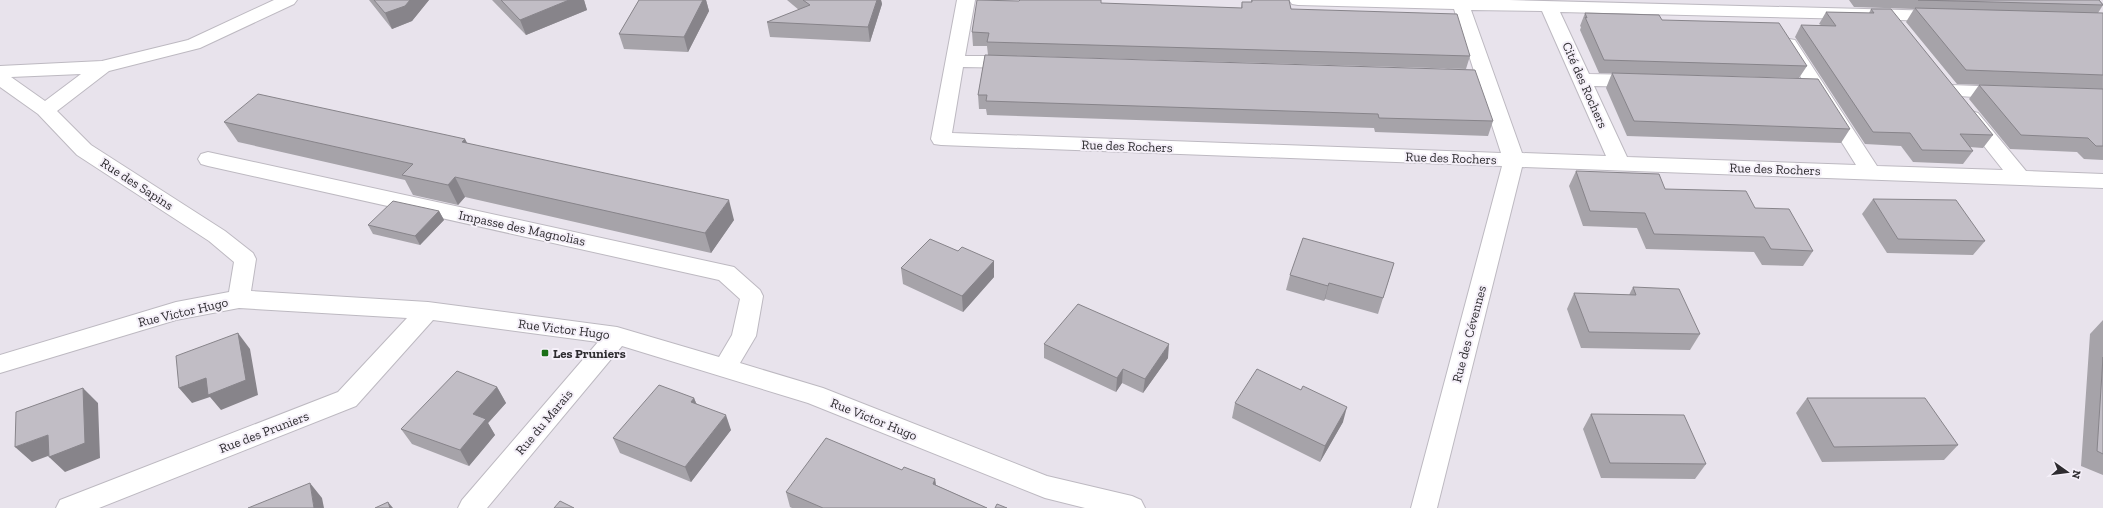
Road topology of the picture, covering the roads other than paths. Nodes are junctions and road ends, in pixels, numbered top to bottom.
1 (288, 0) edge
2 (966, 0) edge
3 (1298, 0) edge
4 (1461, 5) junction
5 (1549, 7) junction
6 (1768, 12) junction
7 (1889, 14) junction
8 (1961, 16) edge
9 (1904, 33) edge
10 (955, 61) junction
11 (1034, 63) edge
12 (102, 66) junction
13 (0, 72) edge
14 (1431, 75) edge
15 (1938, 76) edge
16 (1487, 77) junction
17 (0, 78) edge
18 (1582, 80) junction
19 (1657, 82) edge
20 (1791, 85) edge
21 (1815, 86) junction
22 (1951, 91) junction
23 (2019, 93) edge
24 (45, 110) junction
25 (208, 159) dead end
26 (1514, 160) junction
27 (1620, 164) junction
28 (1871, 172) junction
29 (2020, 178) junction
30 (2103, 180) edge
31 (239, 300) junction
32 (428, 311) junction
33 (617, 336) junction
34 (0, 364) edge
35 (725, 368) junction
36 (69, 508) edge
37 (471, 508) edge
38 (1132, 508) edge
39 (1424, 508) edge

1 - 12 street
2 - 10 street, Rue des Rochers
3 - 4 street
4 - 5 street
4 - 16 street
5 - 6 street
5 - 18 street, Cité des Rochers
6 - 7 street
6 - 21 street
7 - 8 street
7 - 9 street
10 - 11 street
10 - 26 street, Rue des Rochers
12 - 13 street
12 - 24 street
14 - 16 street
15 - 22 street
16 - 26 street
17 - 24 street, Rue des Sapins
18 - 19 street
18 - 27 street, Cité des Rochers
20 - 21 street
21 - 28 street
22 - 23 street
22 - 29 street
24 - 31 street, Rue des Sapins
25 - 35 street, Impasse des Magnolias
26 - 27 street, Rue des Rochers
26 - 39 street, Rue des Cévennes
27 - 28 street, Rue des Rochers
28 - 29 street, Rue des Rochers
29 - 30 street, Rue des Rochers
31 - 32 street, Rue Victor Hugo
31 - 34 street, Rue Victor Hugo
32 - 33 street, Rue Victor Hugo
32 - 36 street, Rue des Pruniers
33 - 35 street, Rue Victor Hugo
33 - 37 street, Rue du Marais
35 - 38 street, Rue Victor Hugo

